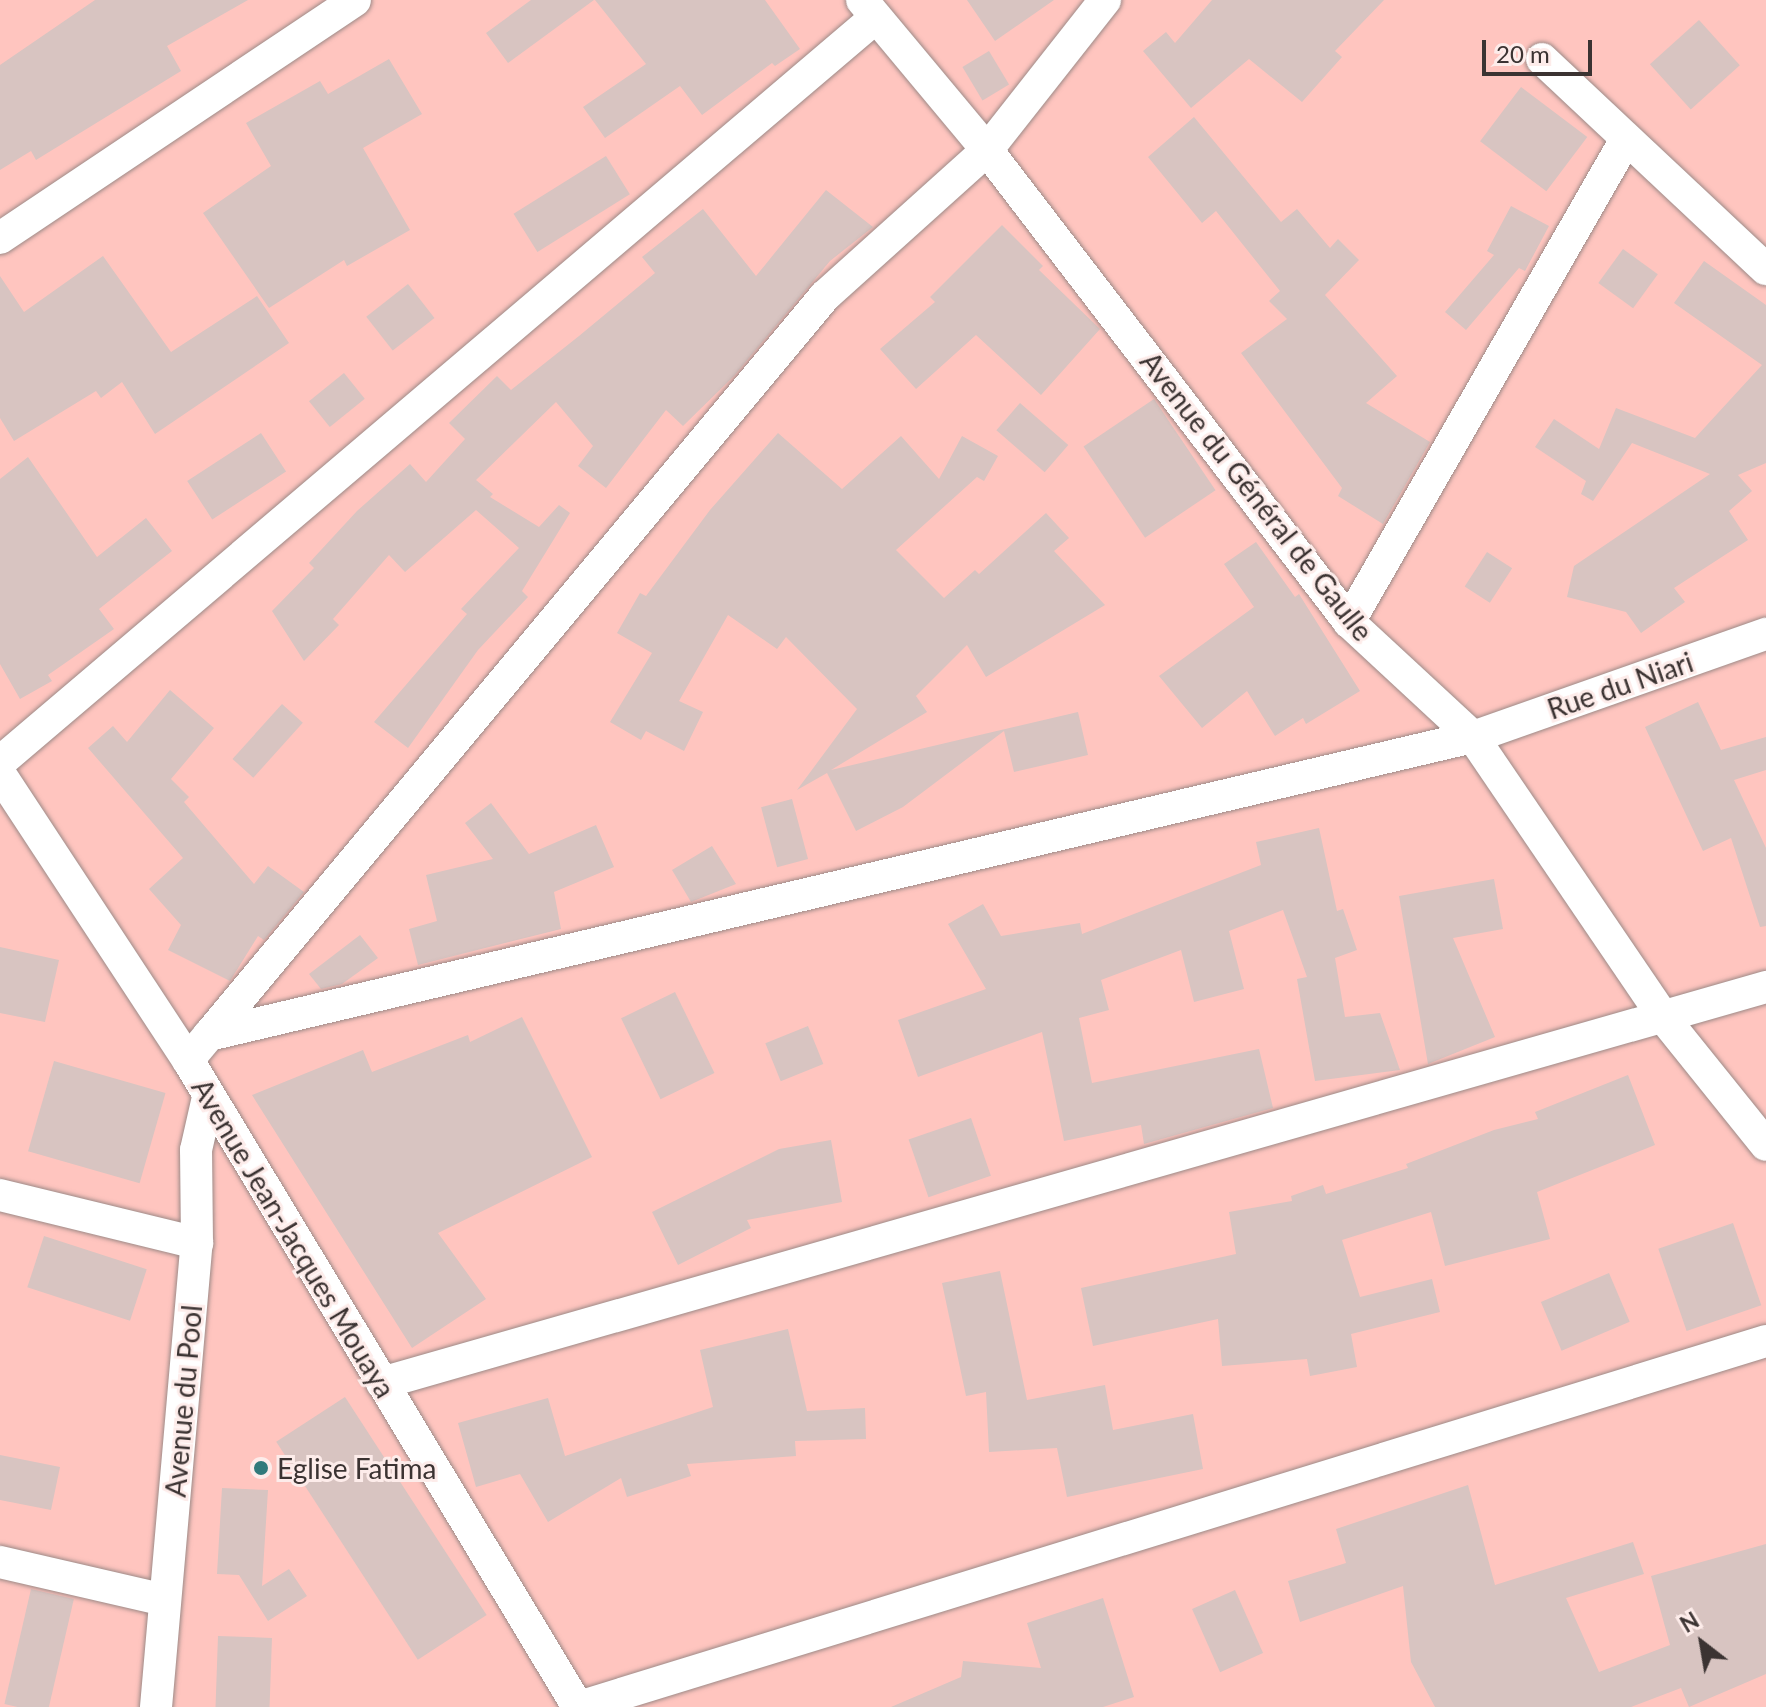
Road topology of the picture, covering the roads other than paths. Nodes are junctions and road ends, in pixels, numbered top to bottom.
1 (355, 0) edge
2 (1105, 0) edge
3 (869, 9) edge
4 (1542, 59) dead end
5 (1625, 141) junction
6 (987, 150) junction
7 (0, 238) edge
8 (1766, 269) edge
9 (1349, 622) junction
10 (1766, 634) edge
11 (1473, 737) junction
12 (0, 762) edge
13 (0, 774) edge
14 (1766, 987) edge
15 (1663, 1017) junction
16 (209, 1035) junction
17 (188, 1060) junction
18 (208, 1097) junction
19 (1766, 1145) edge
20 (0, 1195) edge
21 (197, 1243) junction
22 (1766, 1341) edge
23 (382, 1383) junction
24 (0, 1562) edge
25 (164, 1600) junction
26 (156, 1707) edge
27 (579, 1707) edge

1 - 7 street
2 - 6 street
3 - 6 street, Avenue du Général de Gaulle
3 - 12 street
4 - 5 street
5 - 8 street
5 - 9 street
6 - 9 street, Avenue du Général de Gaulle
6 - 16 street
9 - 11 street, Avenue du Général de Gaulle
10 - 11 street, Rue du Niari
11 - 15 street, Avenue du Général de Gaulle
11 - 16 street, Rue du Niari
13 - 17 street, Avenue Jean-Jacques Mouaya
14 - 15 street
15 - 19 street, Avenue du Général de Gaulle
15 - 23 street
16 - 17 street
17 - 18 street, Avenue Jean-Jacques Mouaya
18 - 21 street, Avenue du Pool
18 - 23 street, Avenue Jean-Jacques Mouaya
20 - 21 street
21 - 25 street, Avenue du Pool
22 - 27 street
23 - 27 street, Avenue Jean-Jacques Mouaya
24 - 25 street
25 - 26 street, Avenue du Pool

